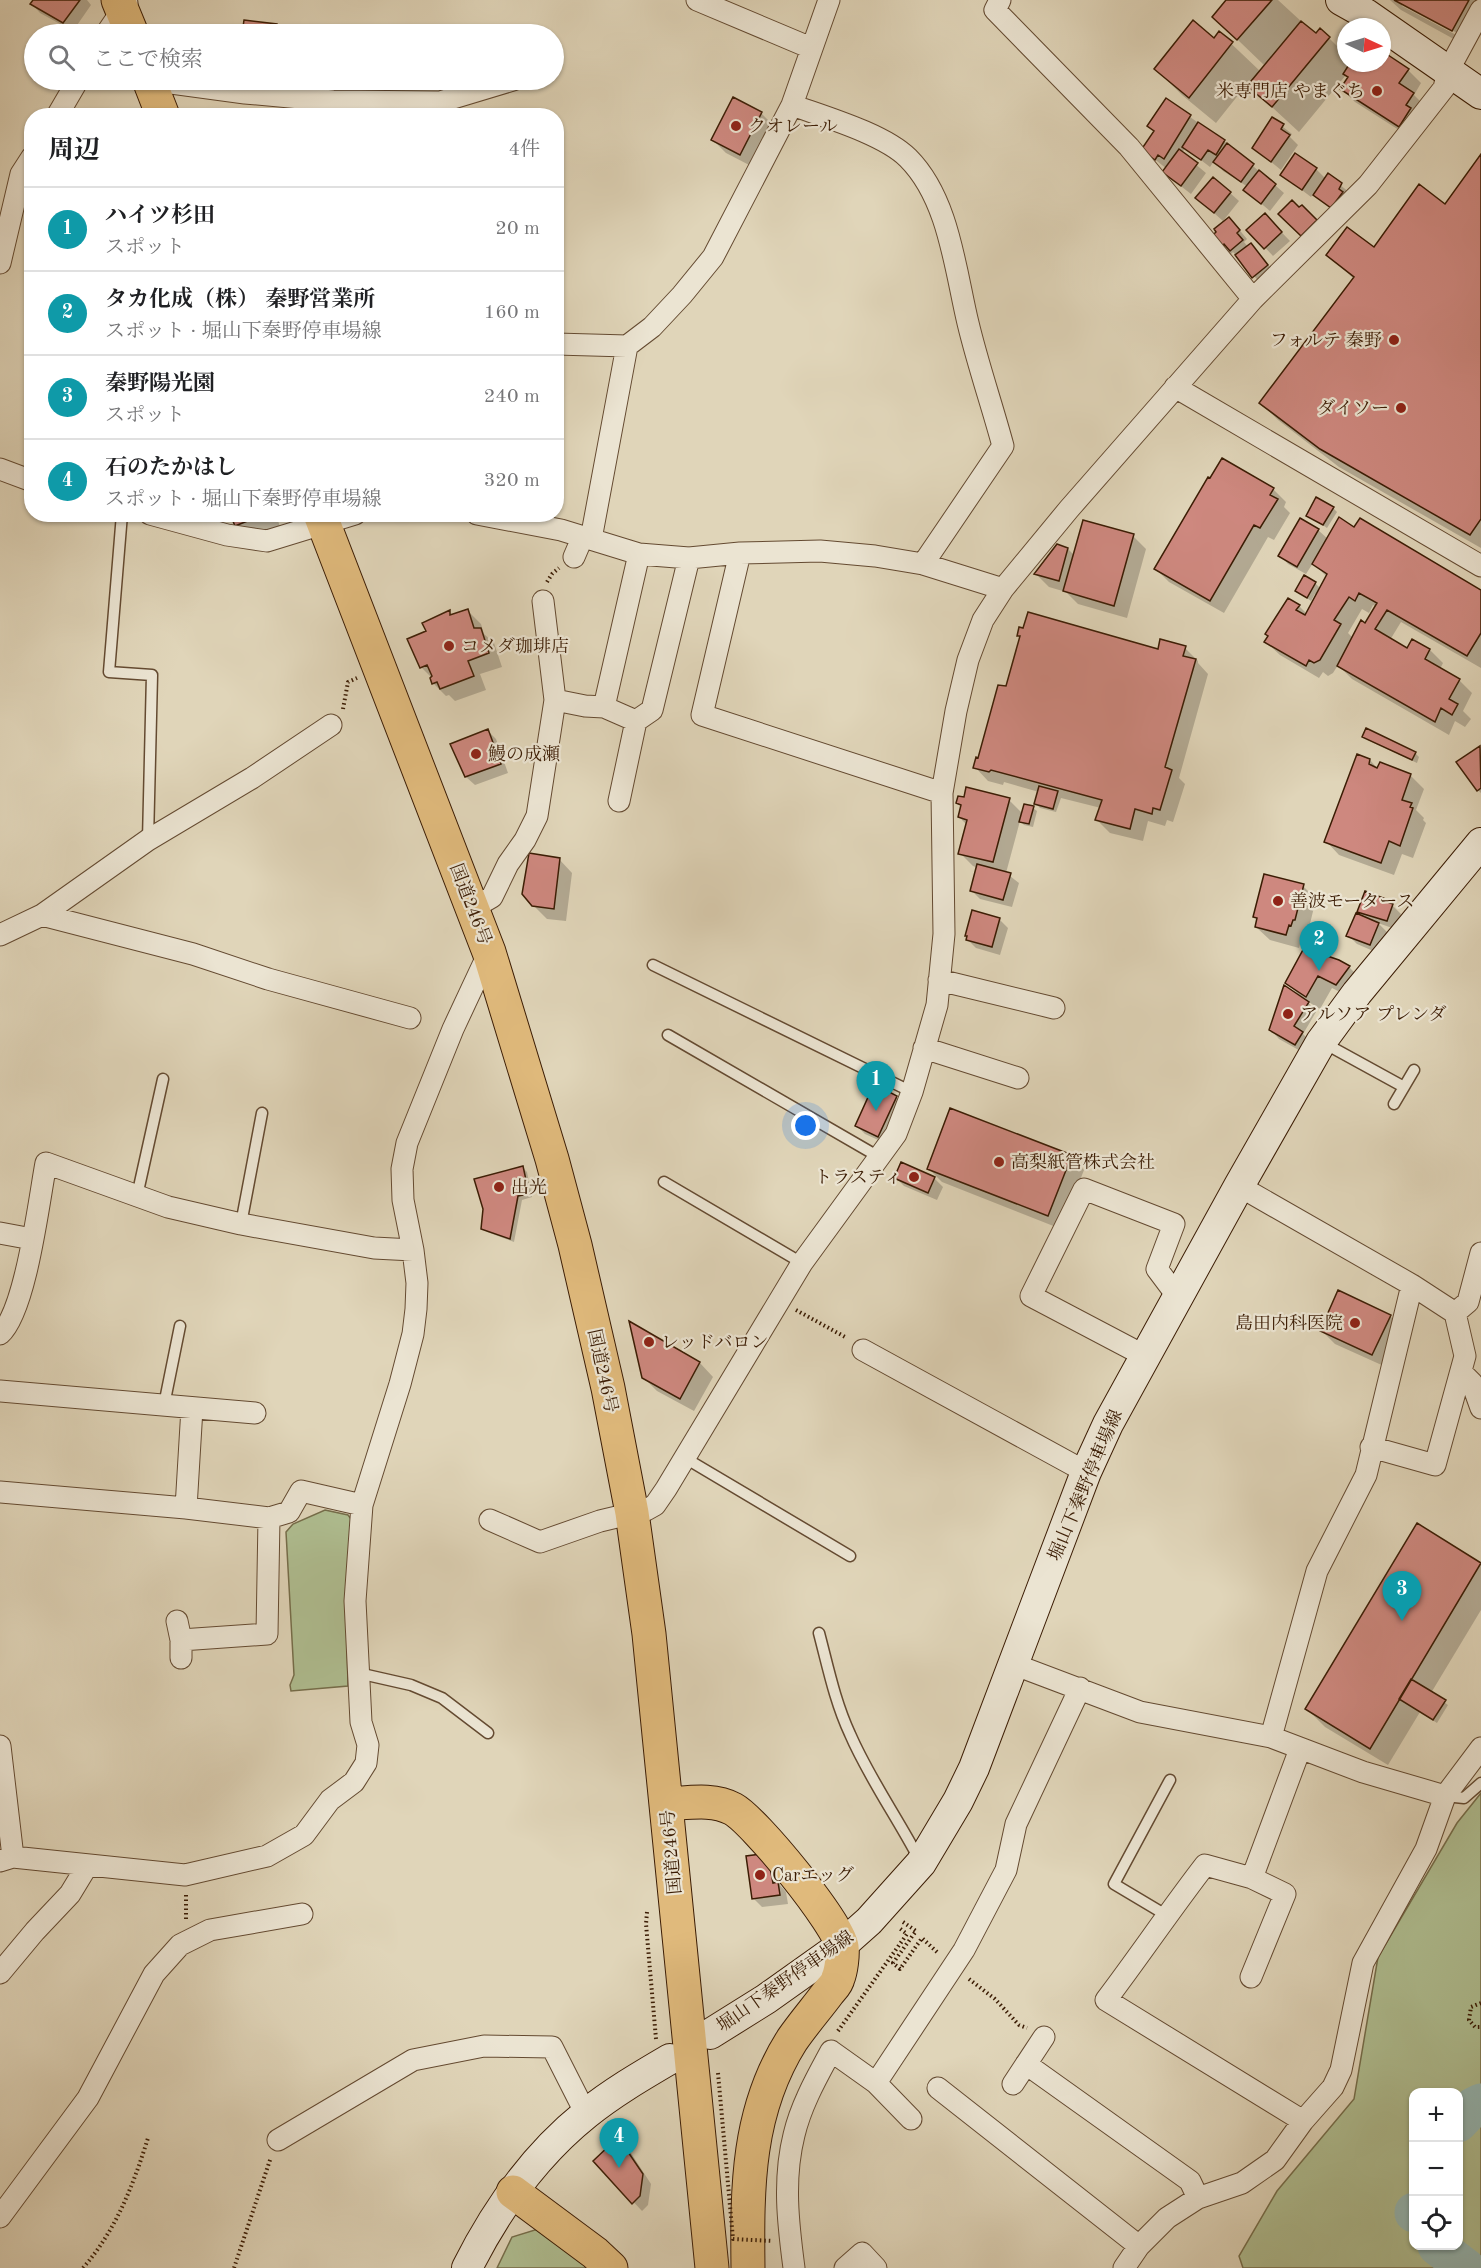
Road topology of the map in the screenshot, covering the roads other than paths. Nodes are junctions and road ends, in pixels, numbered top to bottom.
1 (698, 0) edge
2 (829, 0) edge
3 (1000, 0) edge
4 (1341, 0) edge
5 (1481, 10) edge
6 (811, 48) junction
7 (1448, 71) junction
8 (72, 90) edge
9 (153, 90) edge
10 (223, 90) edge
11 (480, 90) edge
12 (1481, 94) edge
13 (792, 105) junction
14 (62, 108) edge
15 (160, 108) edge
16 (24, 169) edge
17 (0, 263) edge
18 (1253, 299) junction
19 (564, 344) edge
20 (627, 346) junction
21 (1176, 387) junction
22 (0, 469) edge
23 (24, 478) edge
24 (121, 522) edge
25 (179, 522) edge
26 (314, 522) edge
27 (323, 522) edge
28 (523, 522) edge
29 (587, 538) junction
30 (740, 553) junction
31 (639, 554) junction
32 (574, 557) dead end
33 (689, 558) junction
34 (923, 564) junction
35 (1481, 566) edge
36 (1003, 589) junction
37 (543, 601) dead end
38 (555, 700) junction
39 (604, 707) junction
40 (636, 721) junction
41 (331, 725) dead end
42 (942, 793) junction
43 (619, 801) dead end
44 (147, 840) junction
45 (1481, 843) edge
46 (473, 908) junction
47 (42, 915) junction
48 (0, 935) edge
49 (489, 952) junction
50 (653, 965) dead end
51 (939, 980) junction
52 (1054, 1008) dead end
53 (410, 1017) dead end
54 (668, 1035) dead end
55 (1322, 1042) junction
56 (924, 1048) junction
57 (1414, 1070) dead end
58 (1018, 1078) dead end
59 (163, 1079) dead end
60 (1404, 1087) junction
61 (912, 1092) junction
62 (1394, 1104) dead end
63 (262, 1113) dead end
64 (879, 1157) junction
65 (664, 1182) dead end
66 (1239, 1186) junction
67 (137, 1196) junction
68 (241, 1224) junction
69 (0, 1233) edge
70 (32, 1239) junction
71 (413, 1250) junction
72 (1481, 1253) edge
73 (802, 1263) junction
74 (1412, 1285) junction
75 (1178, 1298) junction
76 (1455, 1313) junction
77 (180, 1326) dead end
78 (0, 1334) edge
79 (859, 1346) road end
80 (1145, 1356) junction
81 (1461, 1372) junction
82 (0, 1391) edge
83 (164, 1405) junction
84 (192, 1408) junction
85 (1481, 1408) edge
86 (255, 1413) dead end
87 (1371, 1447) junction
88 (685, 1458) junction
89 (1086, 1472) junction
90 (0, 1492) edge
91 (362, 1505) junction
92 (186, 1508) junction
93 (632, 1513) junction
94 (269, 1518) junction
95 (490, 1520) dead end
96 (850, 1556) dead end
97 (819, 1633) dead end
98 (180, 1640) dead end
99 (1013, 1664) junction
100 (357, 1673) junction
101 (1080, 1688) junction
102 (488, 1733) dead end
103 (1271, 1737) junction
104 (1481, 1748) edge
105 (1300, 1749) junction
106 (1, 1752) edge
107 (1170, 1780) dead end
108 (1481, 1783) edge
109 (1445, 1796) junction
110 (666, 1804) junction
111 (6, 1859) edge
112 (921, 1863) junction
113 (87, 1866) junction
114 (1252, 1878) junction
115 (302, 1914) dead end
116 (1166, 1915) junction
117 (842, 1946) junction
118 (0, 1973) edge
119 (1251, 1977) dead end
120 (710, 2034) dead end
121 (1044, 2037) road end
122 (664, 2054) road end
123 (1026, 2064) junction
124 (876, 2083) junction
125 (1013, 2084) dead end
126 (938, 2088) dead end
127 (586, 2114) junction
128 (911, 2119) dead end
129 (1303, 2121) junction
130 (278, 2140) road end
131 (513, 2192) junction
132 (1198, 2198) junction
133 (0, 2217) edge
134 (1139, 2246) junction
135 (467, 2268) edge
136 (611, 2268) edge
137 (712, 2268) edge
138 (748, 2268) edge
139 (794, 2268) edge
140 (846, 2268) edge
141 (876, 2268) edge
142 (1124, 2268) edge

1 - 6 street
2 - 6 street
3 - 18 street
4 - 7 main road
5 - 7 street
6 - 13 street
7 - 12 main road
7 - 18 street
8 - 14 street
9 - 15 highway
10 - 11 street
13 - 20 street
13 - 34 street
16 - 17 street
18 - 21 street
19 - 20 street
20 - 29 street
21 - 35 street
21 - 36 street
22 - 23 street
24 - 44 lane
25 - 26 street
27 - 46 highway, 国道246号
28 - 29 street
29 - 31 street
29 - 32 street
30 - 33 street
30 - 34 street
30 - 42 street
31 - 33 street
31 - 39 street
33 - 40 street
34 - 36 street
36 - 42 street
37 - 38 street
38 - 39 street
38 - 46 street
39 - 40 street
40 - 43 street
41 - 44 street
42 - 51 street
44 - 47 street
45 - 55 main road, 堀山下秦野停車場線
46 - 49 highway, 国道246号
47 - 48 street
47 - 53 street
49 - 71 street
49 - 93 highway, 国道246号
50 - 61 lane
51 - 52 street
51 - 56 street
54 - 64 lane
55 - 60 lane
55 - 66 main road, 堀山下秦野停車場線
56 - 58 street
56 - 61 street
57 - 60 lane
59 - 67 lane
60 - 62 lane
61 - 64 street
63 - 68 lane
64 - 73 street
65 - 73 lane
66 - 74 street
66 - 75 main road, 堀山下秦野停車場線
67 - 68 street
67 - 70 street
68 - 71 street
69 - 70 street
70 - 78 street
71 - 91 street
72 - 76 street
73 - 88 street
74 - 76 street
74 - 87 street
75 - 80 main road, 堀山下秦野停車場線
75 - 80 street
76 - 81 street
77 - 83 lane
79 - 89 street
80 - 89 main road, 堀山下秦野停車場線
81 - 85 street
81 - 87 street
82 - 83 street
83 - 84 street
84 - 86 street
84 - 92 street
87 - 103 street
88 - 93 street
88 - 96 lane
89 - 99 main road, 堀山下秦野停車場線
90 - 92 street
91 - 94 street
91 - 100 street
92 - 94 street
93 - 95 street
93 - 110 highway, 国道246号
94 - 98 street
97 - 112 lane
99 - 101 street
99 - 112 main road, 堀山下秦野停車場線
100 - 102 lane
100 - 113 street
101 - 103 street
101 - 124 street
103 - 105 street
104 - 109 street
105 - 109 street
105 - 114 street
106 - 111 street
107 - 116 lane
108 - 109 lane
109 - 129 street
110 - 117 highway
110 - 137 highway, 国道246号
111 - 113 street
112 - 117 main road, 堀山下秦野停車場線
113 - 118 street
114 - 116 street
114 - 119 street
115 - 133 street
116 - 129 street
117 - 120 main road, 堀山下秦野停車場線
117 - 138 highway
121 - 123 street
122 - 127 main road
123 - 125 street
123 - 132 street
124 - 128 street
124 - 139 street
126 - 134 street
127 - 130 street
127 - 131 main road
129 - 132 street
131 - 135 main road
131 - 136 highway
132 - 134 street
134 - 142 street
140 - 141 street

